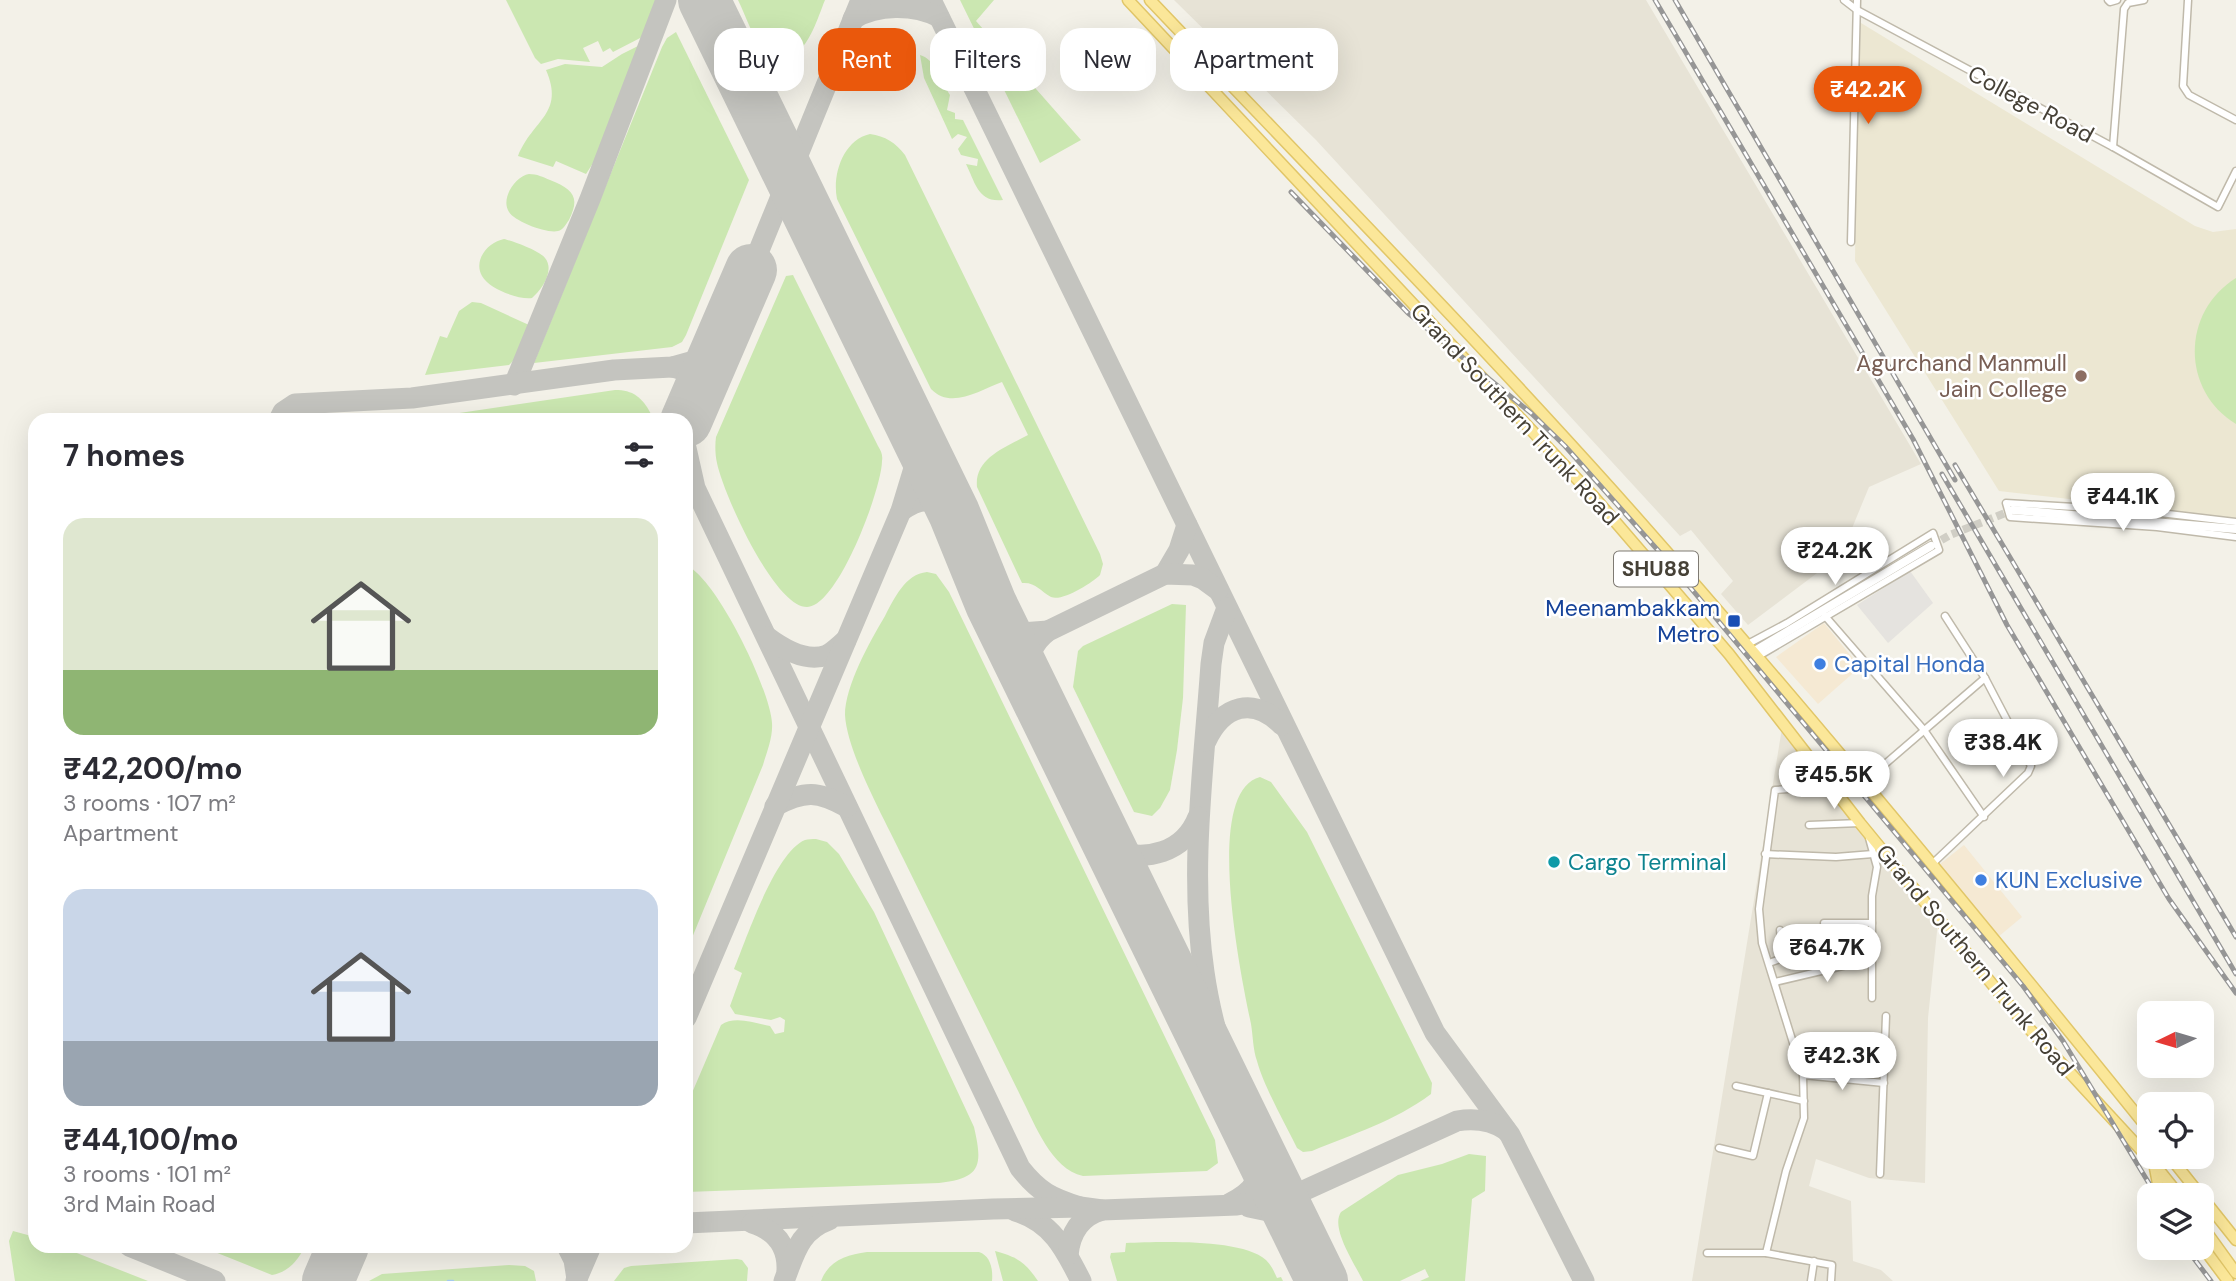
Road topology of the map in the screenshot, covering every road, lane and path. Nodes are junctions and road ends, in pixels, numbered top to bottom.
1 (1128, 0) edge
2 (1150, 0) edge
3 (1843, 0) edge
4 (1857, 0) edge
5 (2108, 0) edge
6 (2117, 0) edge
7 (2144, 0) edge
8 (2188, 0) edge
9 (2127, 2) edge
10 (1857, 10) junction
11 (2236, 120) edge
12 (2113, 147) junction
13 (2236, 171) edge
14 (1852, 242) dead end
15 (2013, 510) tunnel mouth
16 (2236, 522) edge
17 (2236, 529) edge
18 (2236, 537) edge
19 (1931, 546) tunnel mouth
20 (1825, 616) junction
21 (1945, 616) dead end
22 (1752, 651) junction
23 (1985, 678) junction
24 (1924, 730) junction
25 (1863, 783) junction
26 (1831, 786) junction
27 (1984, 817) junction
28 (1860, 823) junction
29 (1809, 825) dead end
30 (1868, 833) junction
31 (1873, 853) junction
32 (1765, 854) junction
33 (1931, 865) junction
34 (1824, 923) dead end
35 (1872, 923) junction
36 (1780, 930) dead end
37 (1872, 959) junction
38 (1769, 963) junction
39 (1775, 982) junction
40 (1872, 998) dead end
41 (1885, 1016) dead end
42 (1803, 1075) junction
43 (1884, 1083) junction
44 (1736, 1086) dead end
45 (1768, 1093) junction
46 (1804, 1101) junction
47 (2137, 1115) edge
48 (2137, 1145) edge
49 (1719, 1148) dead end
50 (2158, 1169) edge
51 (2180, 1169) edge
52 (1880, 1174) dead end
53 (2170, 1183) edge
54 (2236, 1240) edge
55 (2214, 1243) edge
56 (1707, 1253) dead end
57 (1766, 1253) junction
58 (2213, 1260) edge
59 (1814, 1261) junction
60 (2236, 1273) edge
61 (1811, 1281) edge
62 (1831, 1281) edge
63 (2228, 1281) edge

1 - 26 main road, Grand Southern Trunk Road / SHU88
2 - 22 main road, Grand Southern Trunk Road / SHU88
3 - 10 street, College Road
4 - 10 street
5 - 6 street
7 - 9 street
8 - 11 street
9 - 12 street
10 - 12 street, College Road
10 - 14 street
12 - 13 street, College Road
15 - 17 street
16 - 18 street
19 - 22 street
20 - 22 street
20 - 22 street
20 - 24 street
21 - 23 street
22 - 25 main road, Grand Southern Trunk Road / SHU88
23 - 24 street
23 - 27 street
24 - 25 street
24 - 27 street
25 - 33 main road, Grand Southern Trunk Road / SHU88
26 - 28 main road, Grand Southern Trunk Road / SHU88
26 - 32 street
27 - 33 street
28 - 29 street
28 - 30 main road, Grand Southern Trunk Road / SHU88
30 - 31 street
30 - 48 main road, Grand Southern Trunk Road / SHU88
31 - 32 street
31 - 35 street
32 - 38 street
33 - 47 main road, Grand Southern Trunk Road / SHU88
34 - 35 street
35 - 37 street
36 - 38 street
37 - 39 street
37 - 40 street
38 - 39 street
39 - 42 street
41 - 43 street
42 - 43 street
42 - 46 street
43 - 52 street
44 - 45 street
45 - 46 street
45 - 49 street
46 - 57 street
50 - 53 main road, SHU88
51 - 54 main road
55 - 60 main road
56 - 57 street
57 - 59 street
58 - 63 main road
59 - 61 street
59 - 62 street

